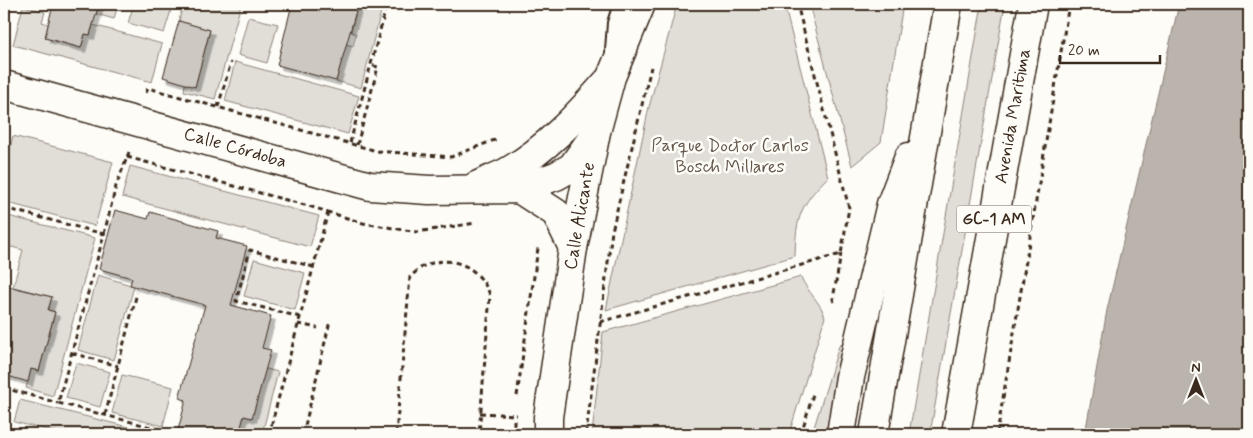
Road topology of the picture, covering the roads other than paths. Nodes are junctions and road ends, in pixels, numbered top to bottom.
1 (621, 4) edge
2 (641, 4) edge
3 (948, 4) edge
4 (1033, 4) edge
5 (611, 77) junction
6 (4, 85) edge
7 (931, 99) junction
8 (526, 160) junction
9 (578, 179) junction
10 (469, 190) junction
11 (519, 190) junction
12 (573, 248) junction
13 (548, 426) edge
14 (841, 434) edge
15 (874, 434) edge
16 (956, 434) edge

1 - 5 lane
2 - 5 main road, Calle Alicante
3 - 7 main road
4 - 16 main road, Avenida Maritima / GC-1 AM
5 - 8 main road, Calle Córdoba
5 - 9 main road, Calle Alicante
6 - 10 main road, Calle Córdoba
7 - 14 main road
7 - 15 main road
8 - 9 main road, Calle Córdoba
8 - 10 main road, Calle Córdoba
9 - 11 main road, Calle Córdoba
9 - 12 main road, Calle Alicante
10 - 11 main road, Calle Córdoba
11 - 12 main road
12 - 13 main road, Calle Alicante

